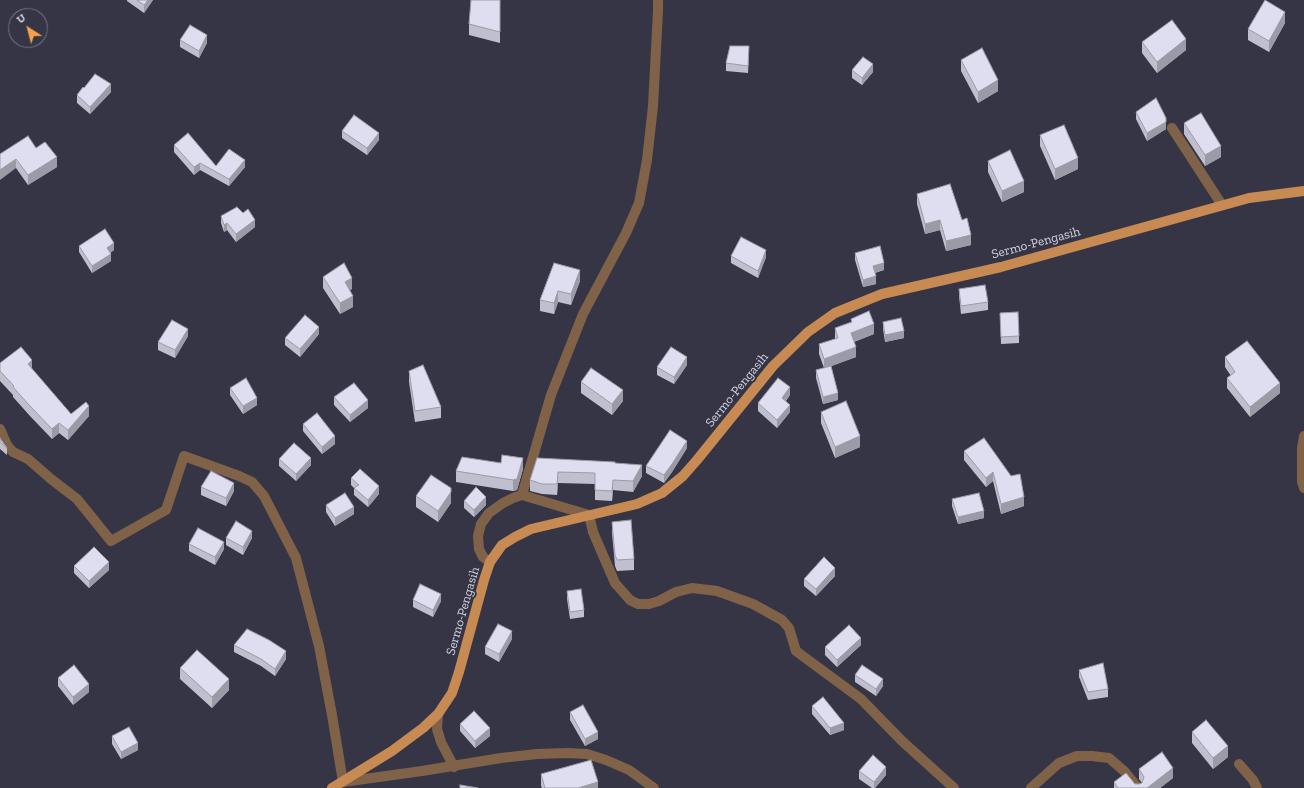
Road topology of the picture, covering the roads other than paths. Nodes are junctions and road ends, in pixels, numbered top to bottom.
1 (658, 0) edge
2 (1172, 128) dead end
3 (1304, 191) edge
4 (1222, 205) junction
5 (0, 429) edge
6 (1304, 436) edge
7 (1304, 488) edge
8 (522, 495) junction
9 (589, 515) junction
10 (490, 562) junction
11 (438, 714) junction
12 (1239, 764) dead end
13 (454, 766) junction
14 (343, 782) junction
15 (332, 788) edge
16 (654, 788) edge
17 (954, 788) edge
18 (1031, 788) edge
19 (1138, 788) edge
20 (1257, 788) edge

1 - 8 street
2 - 4 street
3 - 4 main road, Sermo-Pengasih
4 - 9 main road, Sermo-Pengasih
5 - 14 street
6 - 7 street
8 - 9 street
8 - 10 street
9 - 10 main road, Sermo-Pengasih
9 - 17 street
10 - 11 main road, Sermo-Pengasih
11 - 13 street
11 - 14 main road, Sermo-Pengasih
12 - 20 street
13 - 14 street
13 - 16 street
14 - 15 main road, Sermo-Pengasih
18 - 19 street

